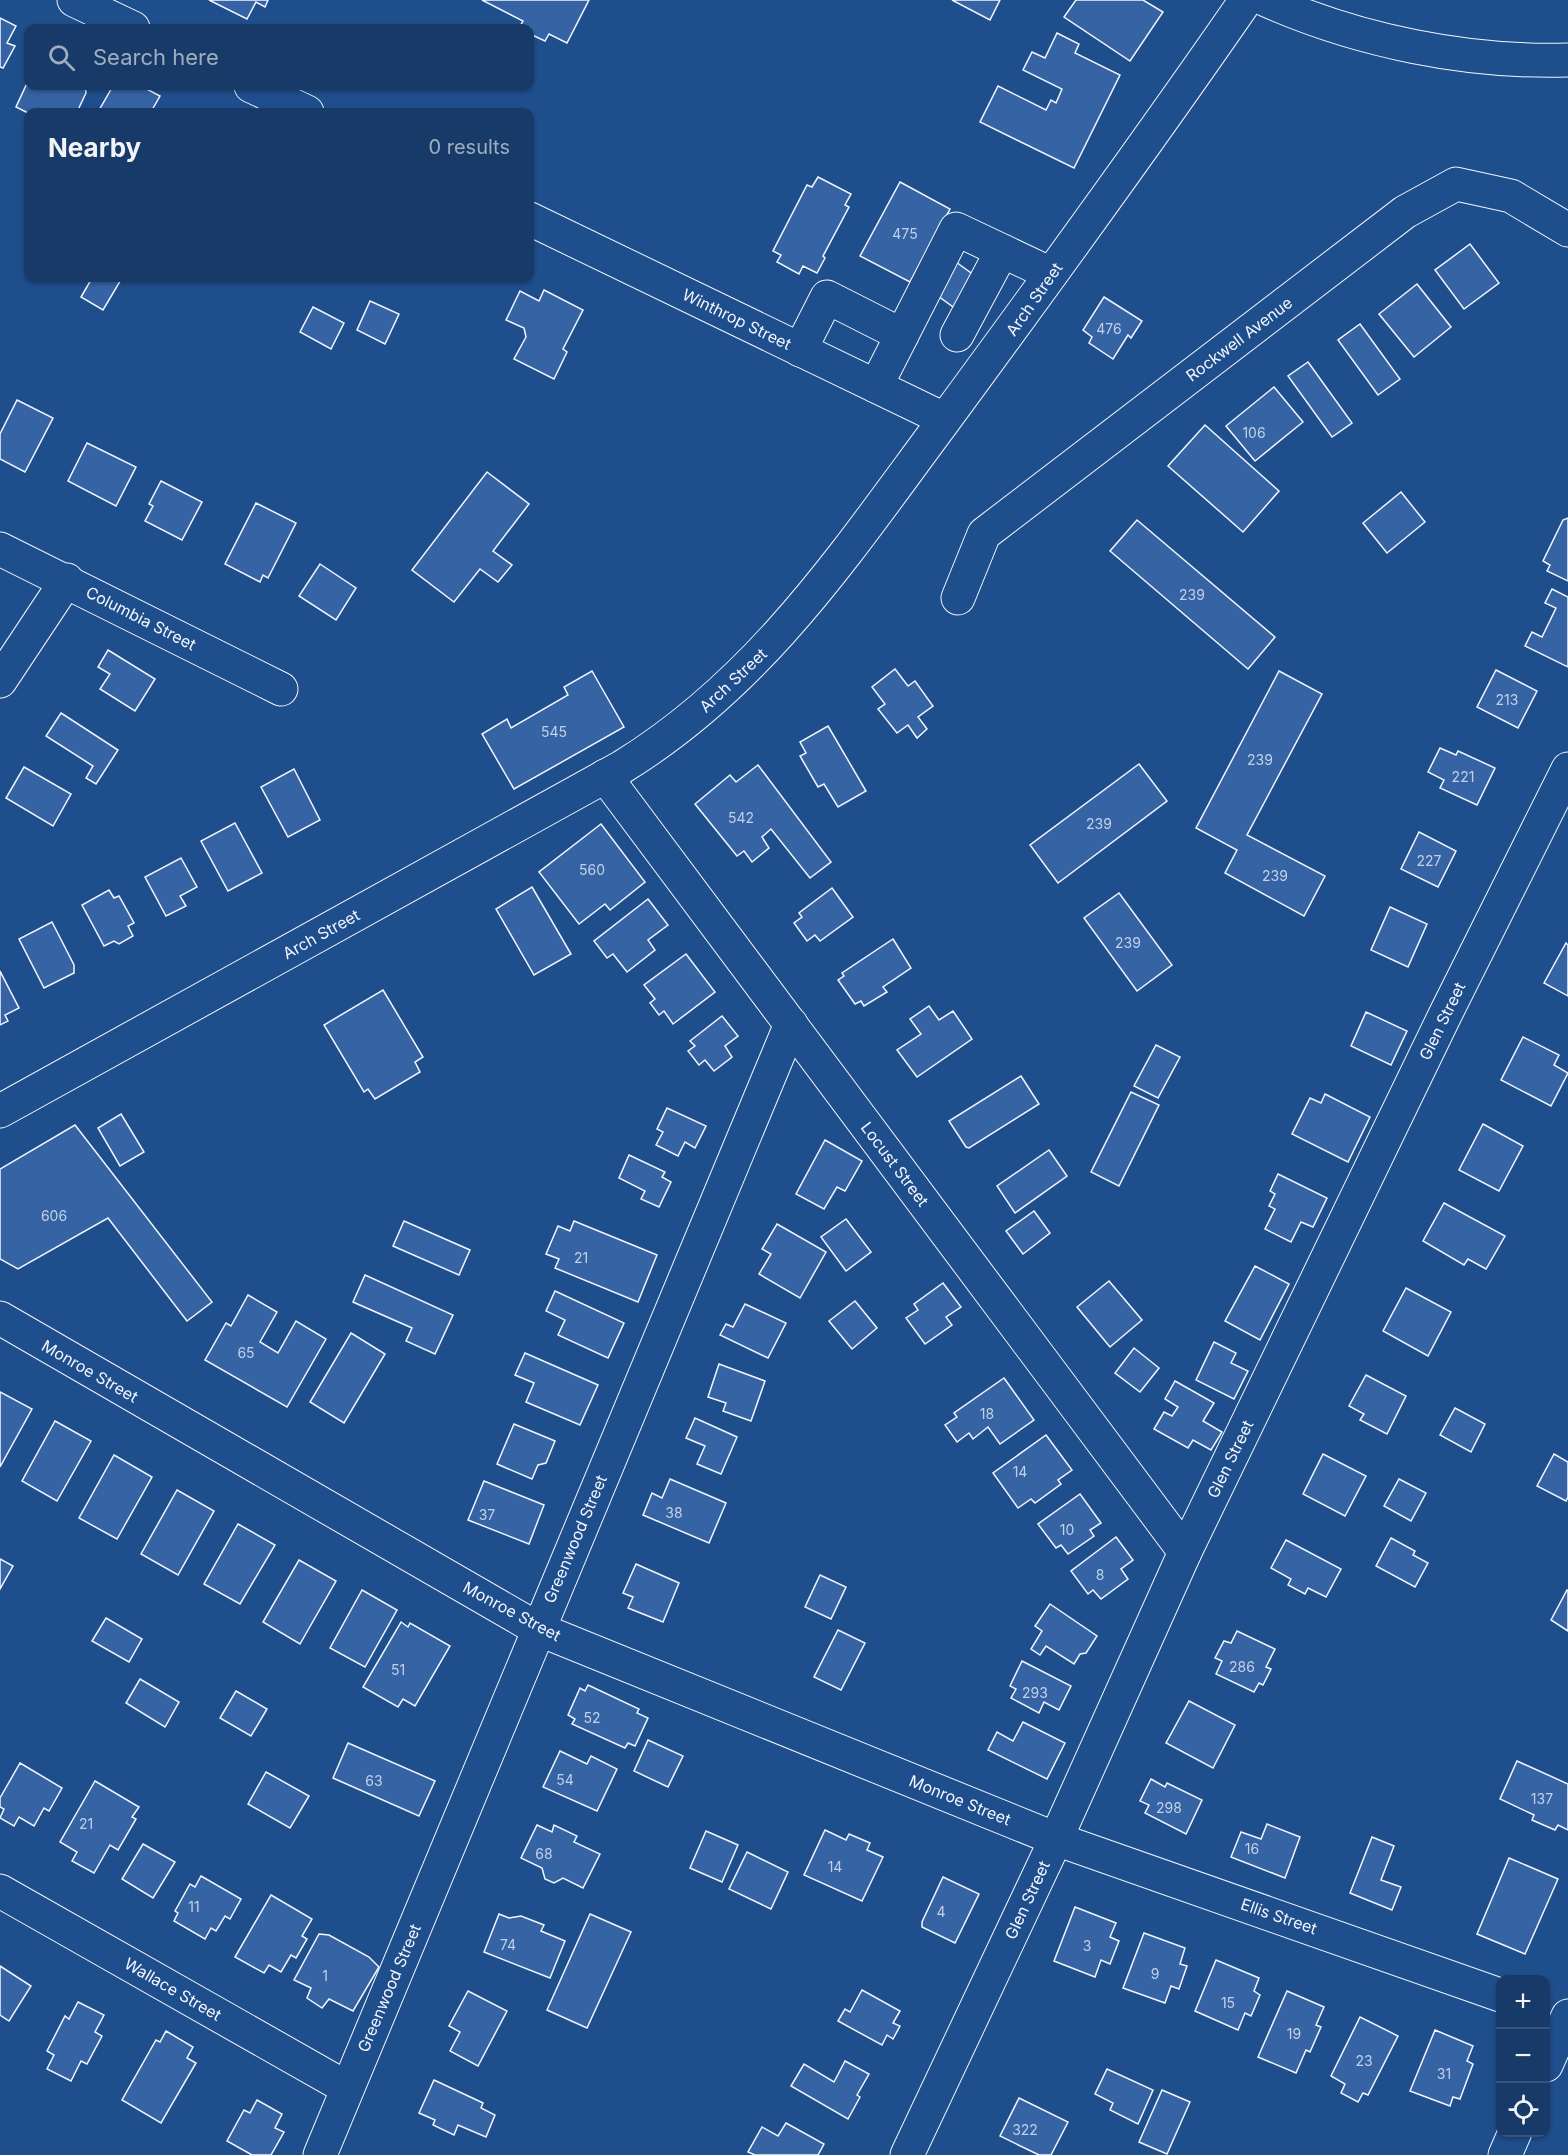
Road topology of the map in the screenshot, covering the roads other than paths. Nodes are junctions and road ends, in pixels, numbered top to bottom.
1 (74, 0) edge
2 (1246, 0) edge
3 (1266, 0) edge
4 (125, 24) edge
5 (1568, 60) edge
6 (260, 90) edge
7 (298, 108) edge
8 (534, 221) edge
9 (1568, 230) edge
10 (1002, 251) junction
11 (1051, 274) junction
12 (908, 322) junction
13 (957, 335) junction
14 (800, 350) junction
15 (993, 356) junction
16 (876, 386) junction
17 (944, 419) junction
18 (0, 549) edge
19 (67, 580) junction
20 (958, 598) dead end
21 (0, 681) edge
22 (281, 689) dead end
23 (1568, 769) edge
24 (605, 776) junction
25 (1558, 812) edge
26 (791, 1024) junction
27 (0, 1111) edge
28 (0, 1318) edge
29 (1185, 1552) junction
30 (538, 1629) junction
31 (1056, 1839) junction
32 (0, 1891) edge
33 (1496, 1994) edge
34 (1562, 2016) edge
35 (1550, 2051) edge
36 (347, 2088) junction
37 (1513, 2137) edge
38 (320, 2155) edge
39 (907, 2155) edge
40 (1505, 2155) edge

1 - 4 street
2 - 11 street, Arch Street
3 - 5 street
6 - 7 street
8 - 14 street, Winthrop Street
9 - 20 street, Rockwell Avenue
10 - 11 street
10 - 12 street
10 - 13 street
11 - 15 street, Arch Street
12 - 13 street
12 - 14 street
12 - 16 street
13 - 15 street
14 - 16 street, Winthrop Street
15 - 17 street, Arch Street
16 - 17 street, Winthrop Street
17 - 24 street, Arch Street
18 - 19 street, Columbia Street
19 - 21 street
19 - 22 street, Columbia Street
23 - 25 street, Glen Street
24 - 26 street, Locust Street
24 - 27 street, Arch Street
25 - 29 street, Glen Street
26 - 29 street, Locust Street
26 - 30 street, Greenwood Street
28 - 30 street, Monroe Street
29 - 31 street, Glen Street
30 - 31 street, Monroe Street
30 - 36 street, Greenwood Street
31 - 33 street, Ellis Street
31 - 39 street, Glen Street
32 - 36 street, Wallace Street
34 - 35 street
36 - 38 street, Greenwood Street
37 - 40 street

